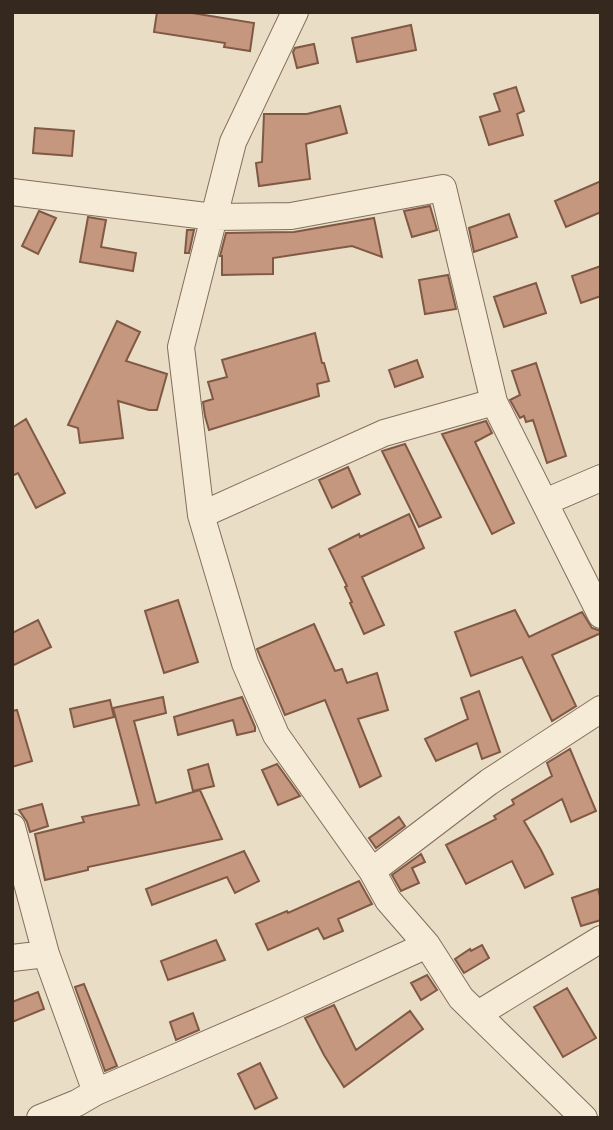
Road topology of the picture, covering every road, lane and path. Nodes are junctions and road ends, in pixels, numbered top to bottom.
1 (295, 12) edge
2 (12, 192) edge
3 (214, 217) junction
4 (494, 402) junction
5 (601, 478) edge
6 (545, 502) junction
7 (201, 515) junction
8 (601, 615) edge
9 (601, 709) edge
10 (12, 827) edge
11 (372, 871) junction
12 (601, 939) edge
13 (427, 945) junction
14 (46, 954) junction
15 (12, 958) edge
16 (478, 1014) junction
17 (96, 1092) junction
18 (40, 1118) edge
19 (584, 1118) edge

1 - 3 street
2 - 3 street
3 - 4 street
3 - 7 street
4 - 6 street
4 - 7 street
5 - 6 street
6 - 8 street
7 - 11 street
9 - 11 street
10 - 14 street
11 - 13 street
12 - 16 street
13 - 16 street
13 - 17 street
14 - 15 street
14 - 17 street
16 - 19 street
17 - 18 street

